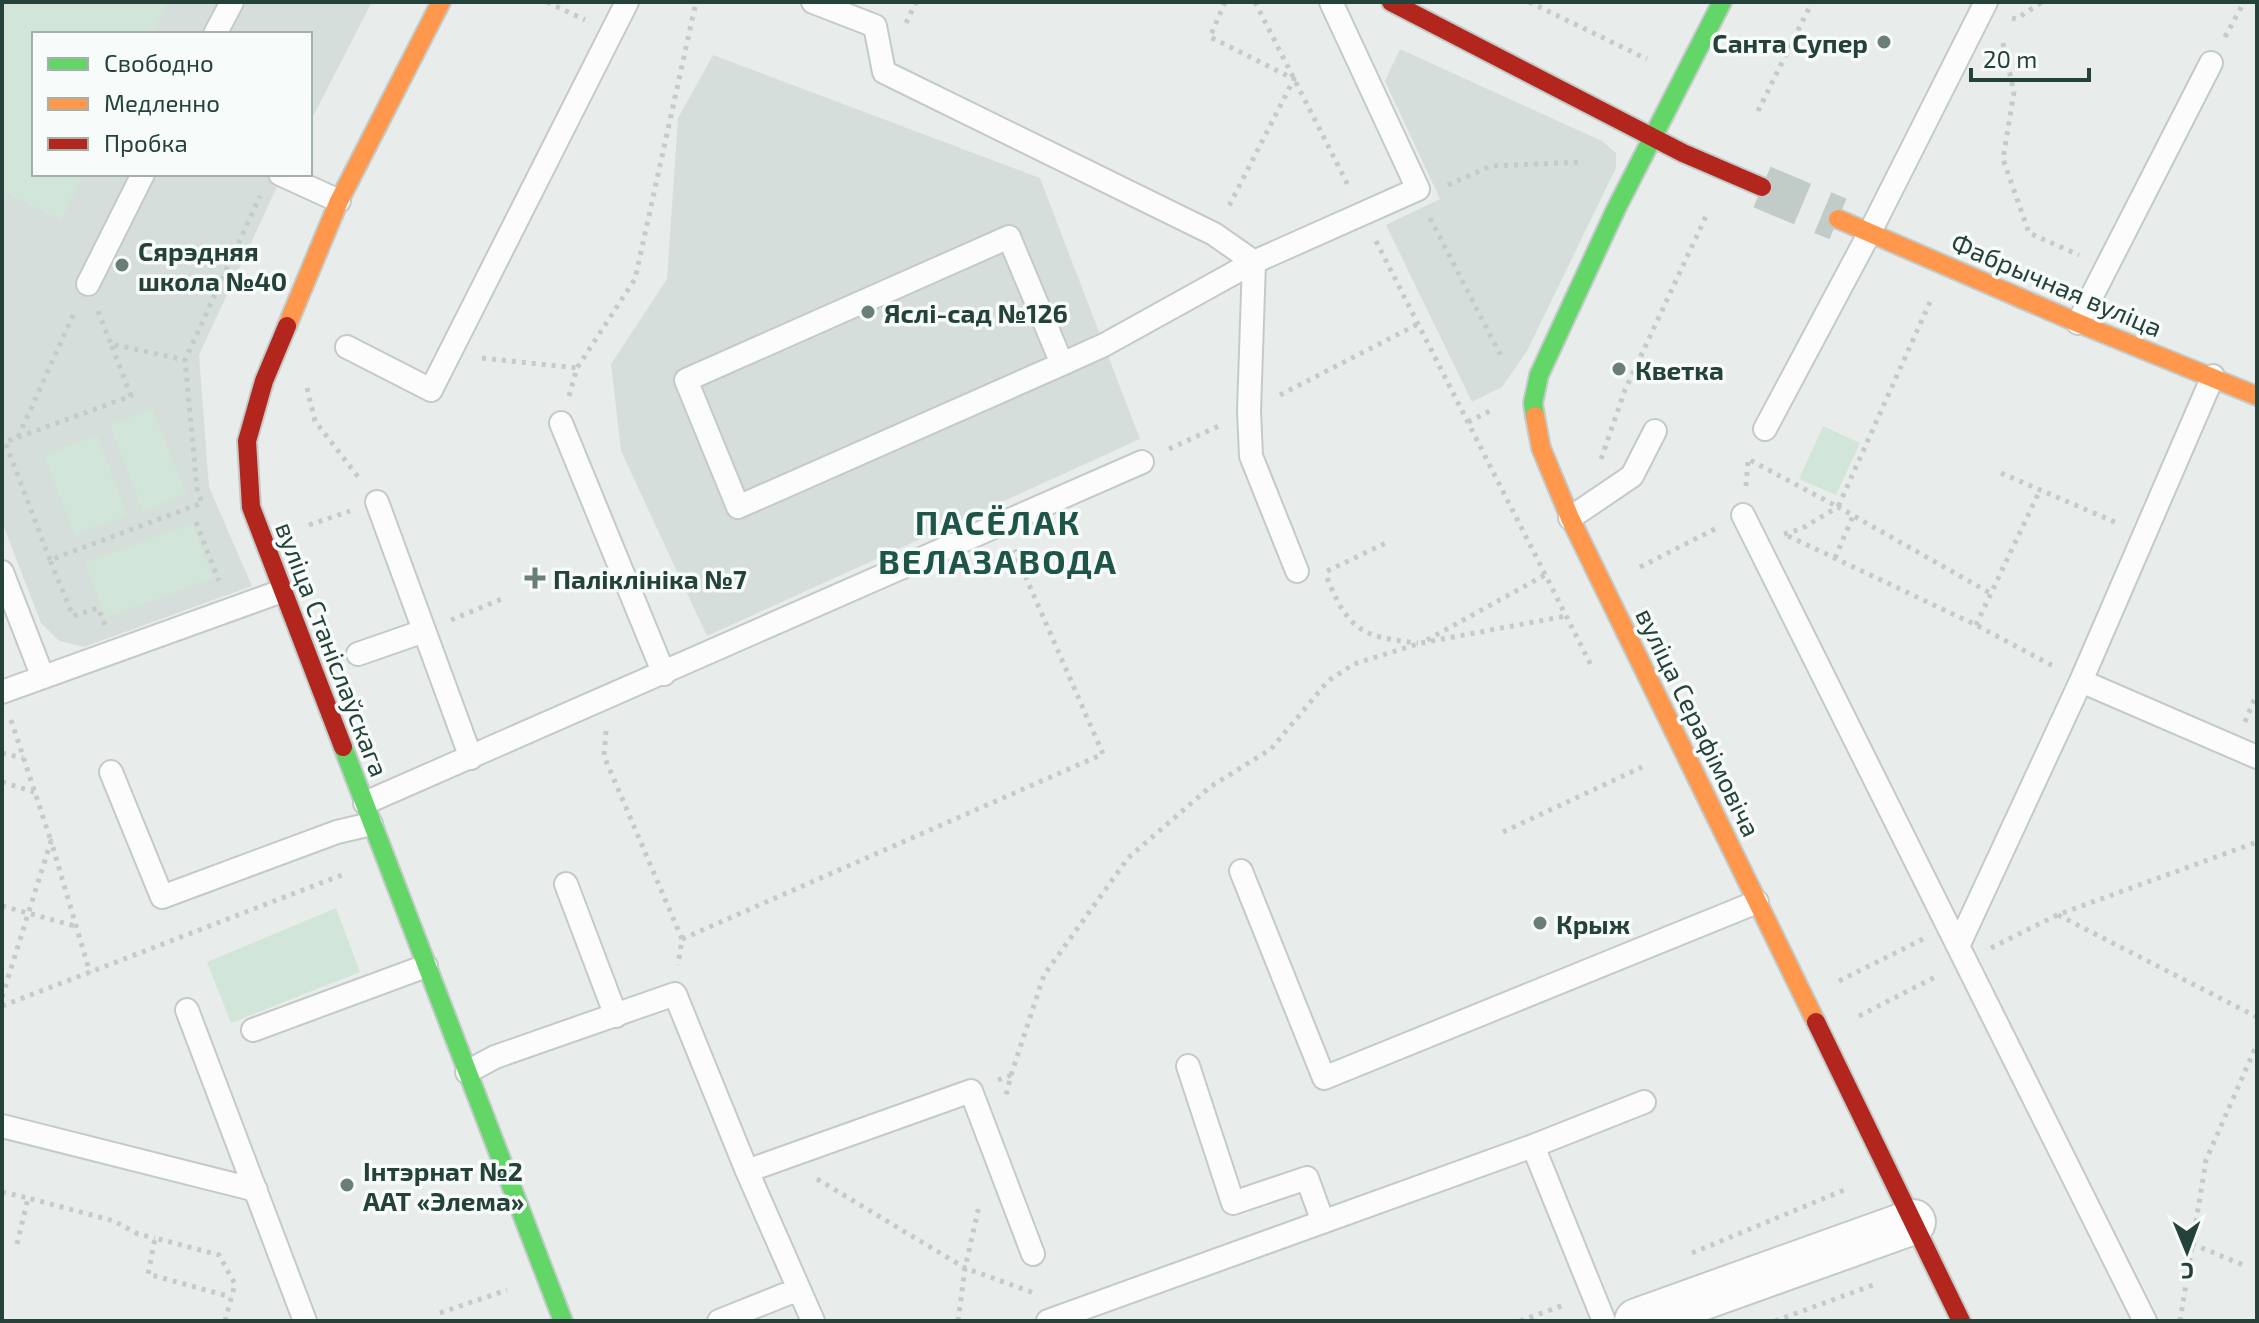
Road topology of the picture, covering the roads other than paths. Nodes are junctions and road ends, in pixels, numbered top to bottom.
1 (232, 2) edge
2 (441, 2) edge
3 (627, 2) edge
4 (813, 2) edge
5 (1331, 2) edge
6 (1391, 2) edge
7 (1722, 2) edge
8 (1986, 2) edge
9 (216, 32) edge
10 (2211, 63) road end
11 (1653, 138) junction
12 (142, 176) edge
13 (272, 181) edge
14 (1762, 187) tunnel mouth
15 (339, 201) junction
16 (1838, 219) tunnel mouth
17 (1870, 232) junction
18 (1254, 262) junction
19 (88, 284) road end
20 (2078, 323) junction
21 (347, 347) dead end
22 (1062, 364) junction
23 (2213, 376) junction
24 (2257, 396) edge
25 (561, 423) dead end
26 (1765, 429) dead end
27 (1655, 431) dead end
28 (1142, 462) dead end
29 (377, 502) road end
30 (1743, 515) road end
31 (1570, 518) junction
32 (1297, 571) dead end
33 (2, 572) edge
34 (282, 591) junction
35 (424, 631) junction
36 (358, 654) dead end
37 (664, 674) junction
38 (42, 675) junction
39 (2081, 681) junction
40 (5, 701) edge
41 (2257, 757) edge
42 (471, 758) junction
43 (111, 772) dead end
44 (368, 814) junction
45 (1241, 871) dead end
46 (566, 884) dead end
47 (1757, 902) junction
48 (1958, 943) junction
49 (426, 966) junction
50 (187, 1010) dead end
51 (616, 1016) junction
52 (253, 1030) dead end
53 (1188, 1066) dead end
54 (467, 1072) junction
55 (1644, 1102) dead end
56 (2, 1126) edge
57 (1533, 1146) junction
58 (747, 1171) junction
59 (256, 1190) junction
60 (1323, 1222) junction
61 (1913, 1222) junction
62 (1033, 1254) dead end
63 (799, 1289) junction
64 (300, 1317) edge
65 (563, 1321) edge
66 (719, 1321) edge
67 (813, 1321) edge
68 (1048, 1321) edge
69 (1604, 1321) edge
70 (1637, 1321) edge
71 (1961, 1321) edge
72 (2145, 1321) edge

1 - 9 lane
2 - 15 street, вуліца Станіслаўскага
3 - 21 lane
4 - 18 lane
5 - 18 lane
6 - 11 street
7 - 11 street, вуліца Серафімовіча
8 - 17 lane
10 - 20 lane
11 - 14 street
11 - 31 street, вуліца Серафімовіча
12 - 19 lane
13 - 15 lane
15 - 34 street, вуліца Станіслаўскага
16 - 17 street, Фабрычная вуліца
17 - 20 street, Фабрычная вуліца
17 - 26 lane
18 - 22 lane
18 - 32 lane
20 - 23 street, Фабрычная вуліца
22 - 22 lane
23 - 24 street, Фабрычная вуліца
23 - 39 lane
25 - 37 lane
27 - 31 lane
28 - 37 lane
29 - 35 lane
30 - 48 lane
31 - 47 street, вуліца Серафімовіча
33 - 38 lane
34 - 38 lane
34 - 44 street, вуліца Станіслаўскага
35 - 36 lane
35 - 42 lane
37 - 42 lane
38 - 40 lane
39 - 41 lane
39 - 48 lane
42 - 44 lane
43 - 44 lane
44 - 49 street, вуліца Станіслаўскага
45 - 47 lane
46 - 51 lane
47 - 61 street, вуліца Серафімовіча
48 - 72 lane
49 - 52 lane
49 - 54 street, вуліца Станіслаўскага
50 - 59 lane
51 - 54 lane
51 - 58 lane
53 - 60 lane
54 - 65 street, вуліца Станіслаўскага
55 - 57 lane
56 - 59 lane
57 - 60 lane
57 - 69 lane
58 - 62 lane
58 - 63 lane
59 - 64 lane
60 - 68 lane
61 - 70 street
61 - 71 street, вуліца Серафімовіча
63 - 66 lane
63 - 67 lane

